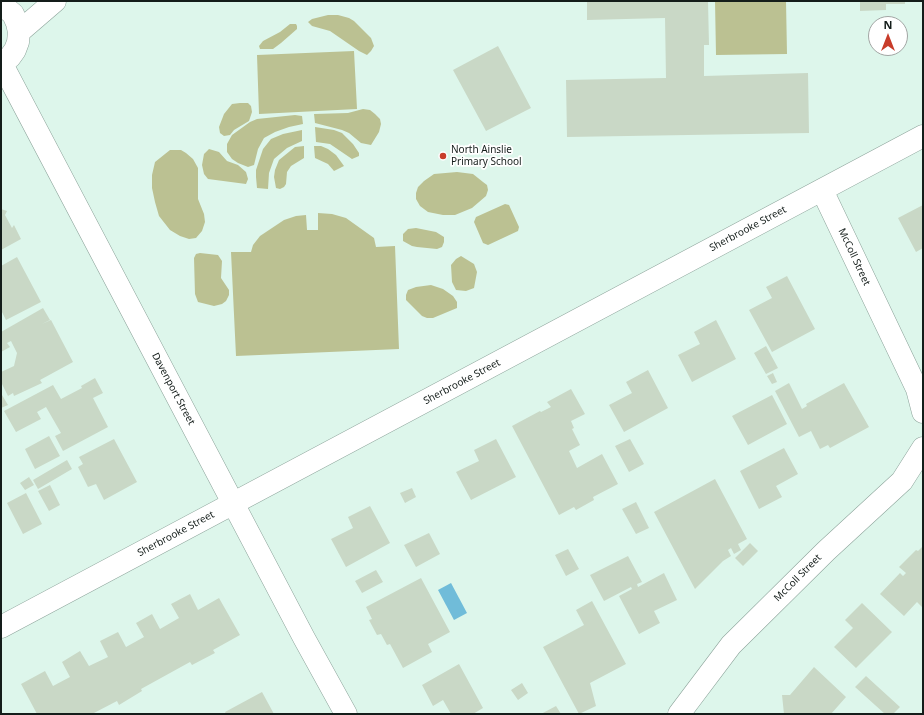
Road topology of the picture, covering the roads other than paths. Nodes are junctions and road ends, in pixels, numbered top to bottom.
1 (54, 1) edge
2 (11, 4) edge
3 (19, 32) junction
4 (2, 64) edge
5 (923, 136) edge
6 (822, 190) junction
7 (923, 412) edge
8 (923, 448) edge
9 (234, 503) junction
10 (1, 627) edge
11 (346, 714) edge
12 (679, 714) edge

1 - 3 street
2 - 3 street
3 - 4 street
4 - 9 street, Davenport Street
5 - 6 street, Sherbrooke Street
6 - 7 street, McColl Street
6 - 9 street, Sherbrooke Street
8 - 12 street, McColl Street
9 - 10 street, Sherbrooke Street
9 - 11 street, Davenport Street

